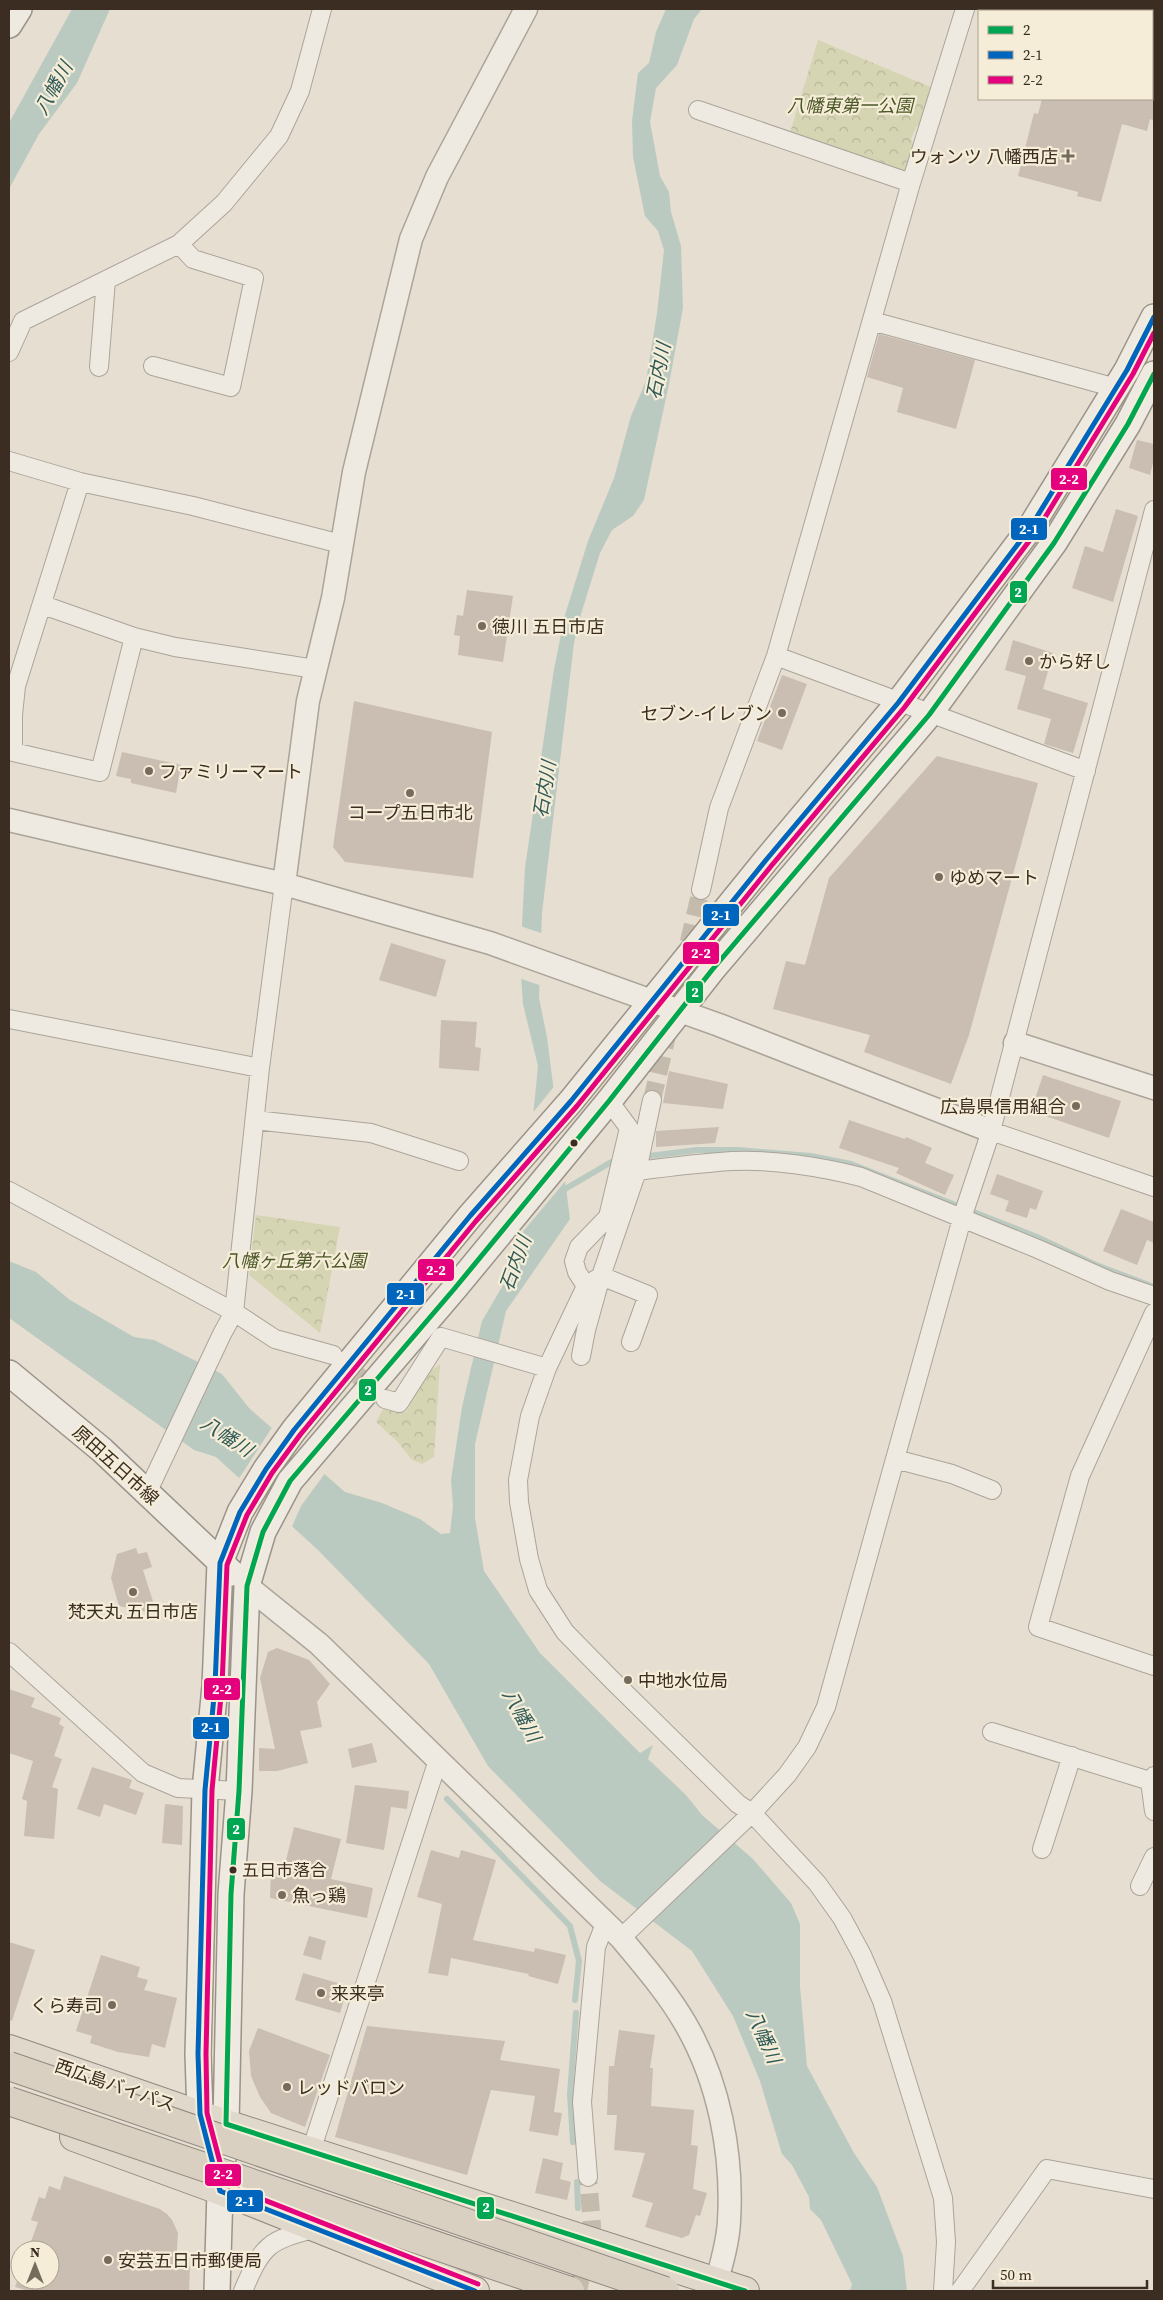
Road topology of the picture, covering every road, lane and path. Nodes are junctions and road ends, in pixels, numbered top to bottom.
1 (19, 9) edge
2 (322, 9) edge
3 (526, 9) edge
4 (965, 9) edge
5 (9, 25) edge
6 (698, 110) dead end
7 (911, 183) junction
8 (179, 244) junction
9 (106, 280) junction
10 (1154, 317) edge
11 (872, 321) junction
12 (9, 352) edge
13 (153, 366) dead end
14 (99, 367) dead end
15 (1121, 379) junction
16 (1153, 380) edge
17 (9, 461) edge
18 (80, 482) junction
19 (1154, 510) edge
20 (341, 544) junction
21 (43, 605) junction
22 (134, 637) junction
23 (776, 656) junction
24 (315, 669) junction
25 (898, 703) junction
26 (930, 714) junction
27 (1086, 771) junction
28 (9, 820) edge
29 (284, 884) junction
30 (701, 890) tunnel mouth
31 (652, 1001) junction
32 (680, 1011) junction
33 (9, 1019) edge
34 (1015, 1042) junction
35 (260, 1068) junction
36 (1154, 1088) edge
37 (652, 1100) tunnel mouth
38 (609, 1101) junction
39 (255, 1120) junction
40 (991, 1131) junction
41 (459, 1161) dead end
42 (638, 1161) junction
43 (1154, 1187) edge
44 (9, 1191) edge
45 (964, 1212) junction
46 (601, 1276) junction
47 (586, 1286) junction
48 (1154, 1296) edge
49 (234, 1312) junction
50 (1154, 1312) edge
51 (631, 1342) dead end
52 (333, 1355) tunnel mouth
53 (581, 1356) dead end
54 (538, 1366) junction
55 (9, 1373) edge
56 (385, 1399) dead end
57 (895, 1459) junction
58 (151, 1486) junction
59 (992, 1490) dead end
60 (220, 1562) junction
61 (246, 1586) junction
62 (9, 1652) edge
63 (1154, 1666) edge
64 (992, 1732) dead end
65 (1072, 1756) junction
66 (438, 1760) junction
67 (1152, 1778) edge
68 (205, 1790) junction
69 (239, 1791) junction
70 (1154, 1811) edge
71 (746, 1818) junction
72 (1042, 1849) dead end
73 (1154, 1857) edge
74 (1140, 1886) dead end
75 (620, 1930) junction
76 (9, 2049) edge
77 (9, 2066) edge
78 (9, 2101) edge
79 (9, 2113) edge
80 (200, 2114) junction
81 (226, 2124) junction
82 (311, 2151) junction
83 (588, 2177) tunnel mouth
84 (1154, 2189) edge
85 (220, 2190) junction
86 (317, 2227) junction
87 (728, 2288) edge
88 (217, 2291) edge
89 (243, 2291) edge
90 (475, 2291) edge
91 (570, 2291) edge
92 (665, 2291) edge
93 (943, 2291) edge
94 (960, 2291) edge

1 - 5 main road
2 - 8 street
3 - 20 street
4 - 7 street
6 - 7 street
7 - 11 street
8 - 9 street
8 - 13 street
9 - 12 street
9 - 14 street
10 - 15 main road
11 - 15 street
11 - 23 street
15 - 16 street
15 - 25 main road
16 - 26 main road
17 - 18 street
18 - 20 street
18 - 21 street
19 - 27 street
20 - 24 street
21 - 22 street
21 - 22 street
22 - 24 street
23 - 25 street
23 - 30 street
24 - 29 street
25 - 26 street
25 - 31 main road
26 - 27 street
26 - 32 main road
27 - 34 street
28 - 29 street
29 - 31 street
29 - 35 street
31 - 32 street
31 - 60 main road
32 - 38 main road
32 - 40 street
33 - 35 street
34 - 36 street
34 - 40 street
35 - 39 street
37 - 42 street
38 - 47 street
38 - 61 main road
39 - 41 street
39 - 49 street
40 - 43 street
40 - 45 street
42 - 45 street
42 - 46 street
44 - 49 street
45 - 48 street
45 - 57 street
46 - 47 street
46 - 51 street
46 - 53 street
47 - 54 street
49 - 52 street
49 - 58 street
50 - 63 street
54 - 56 street
54 - 71 street
55 - 58 main road, 原田五日市線
57 - 59 street
57 - 71 street
58 - 60 main road, 原田五日市線
60 - 61 main road, 原田五日市線
60 - 68 main road
61 - 66 street
61 - 69 main road
62 - 68 street
64 - 65 street
65 - 67 street
65 - 72 street
66 - 75 street
66 - 82 street
67 - 70 street
68 - 69 street
68 - 80 main road
69 - 81 main road
71 - 75 street
71 - 93 street
73 - 74 street
75 - 83 street
75 - 87 street
76 - 80 highway, 西広島バイパス
77 - 92 highway, 西広島バイパス, bridge
78 - 91 highway, bridge
79 - 85 highway
80 - 81 highway, 西広島バイパス
80 - 85 main road
81 - 82 highway, 西広島バイパス
81 - 85 main road
82 - 87 highway, 西広島バイパス
84 - 94 street
85 - 86 highway
85 - 88 main road
86 - 89 street
86 - 90 highway

